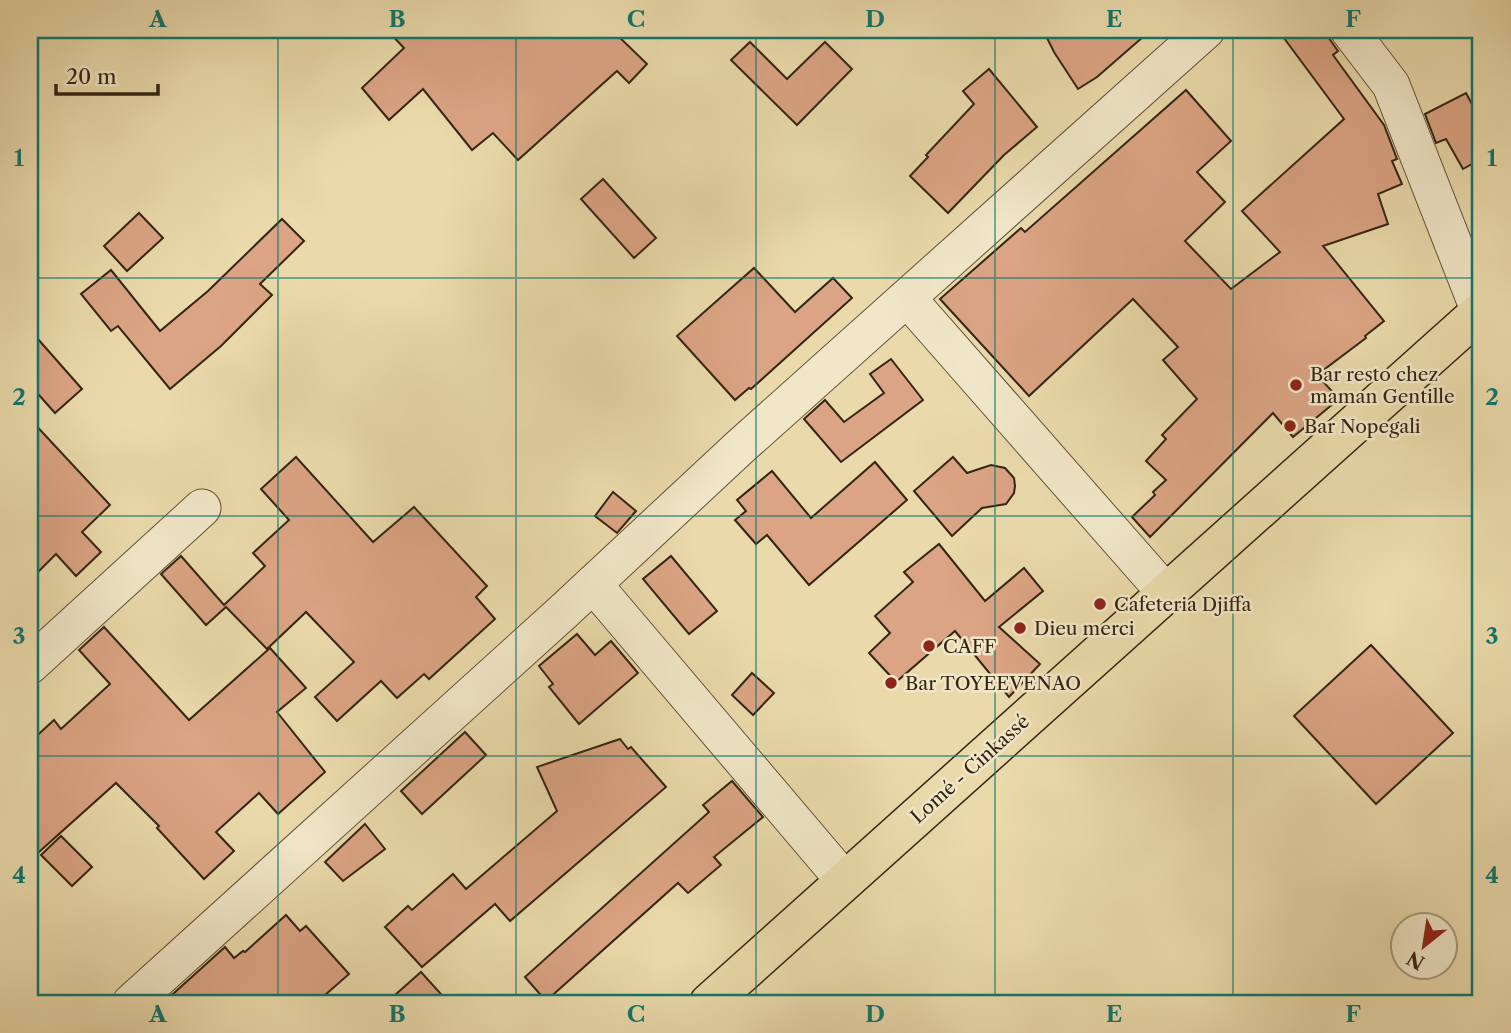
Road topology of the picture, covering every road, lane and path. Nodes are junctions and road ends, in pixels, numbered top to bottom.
1 (1206, 30) edge
2 (1349, 30) edge
3 (907, 298) junction
4 (1481, 311) edge
5 (202, 508) dead end
6 (593, 584) junction
7 (1166, 593) junction
8 (30, 665) edge
9 (845, 881) junction
10 (131, 1003) edge
11 (709, 1003) edge

1 - 3 street
2 - 4 street
3 - 6 street
3 - 7 street
4 - 7 highway, Lomé - Cinkassé
5 - 8 street
6 - 9 street
6 - 10 street
7 - 9 highway, Lomé - Cinkassé
9 - 11 highway, Lomé - Cinkassé

